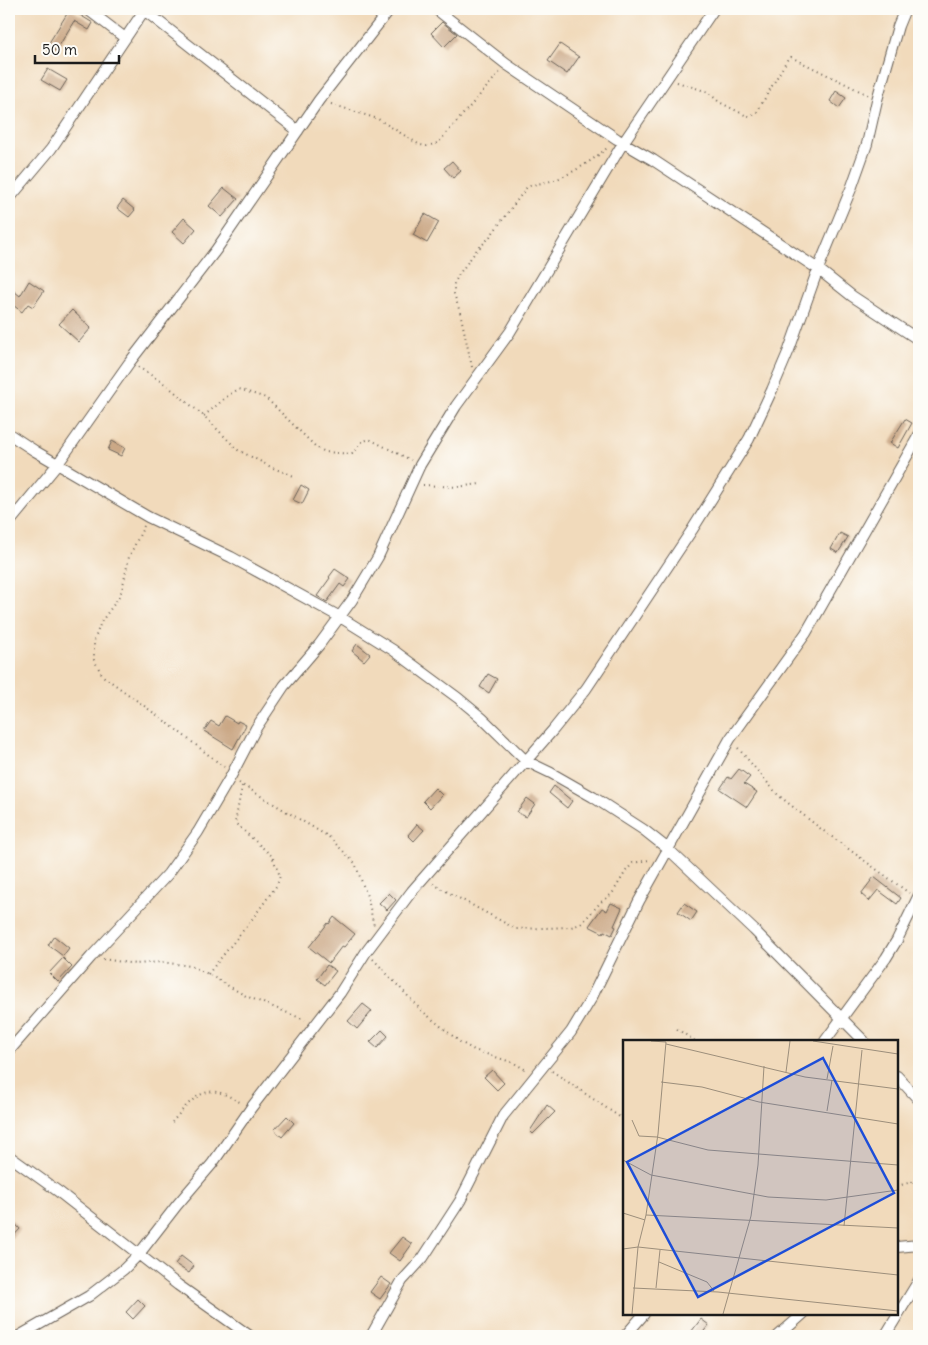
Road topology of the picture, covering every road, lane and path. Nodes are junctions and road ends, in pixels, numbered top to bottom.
1 (87, 9) edge
2 (144, 9) edge
3 (390, 9) edge
4 (436, 9) edge
5 (714, 9) edge
6 (905, 9) edge
7 (126, 38) junction
8 (506, 64) junction
9 (667, 79) junction
10 (319, 100) junction
11 (877, 100) junction
12 (298, 131) junction
13 (620, 141) junction
14 (9, 199) edge
15 (818, 269) junction
16 (919, 340) edge
17 (129, 363) junction
18 (474, 380) junction
19 (204, 416) junction
20 (9, 434) edge
21 (919, 435) edge
22 (57, 465) junction
23 (420, 465) junction
24 (294, 476) dead end
25 (411, 484) junction
26 (480, 484) dead end
27 (148, 517) junction
28 (9, 523) edge
29 (340, 616) junction
30 (730, 739) junction
31 (526, 761) junction
32 (231, 776) junction
33 (242, 786) junction
34 (668, 849) junction
35 (662, 860) junction
36 (422, 878) junction
37 (918, 897) edge
38 (376, 940) junction
39 (366, 952) junction
40 (90, 957) junction
41 (208, 974) junction
42 (841, 1018) junction
43 (314, 1024) junction
44 (677, 1030) dead end
45 (693, 1040) edge
46 (826, 1040) edge
47 (863, 1040) edge
48 (9, 1051) edge
49 (544, 1066) junction
50 (535, 1075) junction
51 (898, 1077) edge
52 (919, 1100) edge
53 (251, 1108) junction
54 (623, 1119) edge
55 (172, 1122) dead end
56 (9, 1156) edge
57 (919, 1180) edge
58 (898, 1186) edge
59 (919, 1245) edge
60 (898, 1247) edge
61 (139, 1254) junction
62 (919, 1280) edge
63 (643, 1315) edge
64 (802, 1315) edge
65 (898, 1315) edge
66 (898, 1315) edge
67 (19, 1336) edge
68 (250, 1336) edge
69 (371, 1336) edge
70 (625, 1336) edge
71 (778, 1336) edge
72 (885, 1336) edge

1 - 7 street
2 - 7 street
2 - 12 street
3 - 10 street
4 - 8 street
5 - 9 street
6 - 11 street
7 - 14 street
8 - 10 path
8 - 13 street
9 - 11 path
9 - 13 street
10 - 12 street
11 - 15 street
12 - 17 street
13 - 15 street
13 - 18 street
13 - 18 path
15 - 16 street
15 - 31 street
17 - 19 path
17 - 22 street
18 - 23 street
19 - 23 path
19 - 24 path
20 - 22 street
21 - 30 street
22 - 27 street
22 - 28 street
23 - 25 street
25 - 26 path
25 - 29 street
27 - 29 street
27 - 32 path
29 - 31 street
29 - 32 street
30 - 34 street
30 - 37 path
31 - 34 street
31 - 36 street
32 - 33 path
32 - 40 street
33 - 38 path
33 - 41 path
34 - 35 street
34 - 42 street
35 - 36 path
35 - 49 street
36 - 38 street
37 - 42 street
38 - 39 street
39 - 43 street
39 - 50 path
40 - 41 path
40 - 48 street
41 - 43 path
42 - 46 street
42 - 47 street
43 - 53 street
44 - 45 path
49 - 50 street
49 - 54 path
50 - 69 street
51 - 52 street
53 - 55 path
53 - 61 street
56 - 61 street
57 - 58 path
59 - 60 street
61 - 67 street
61 - 68 street
62 - 65 street
63 - 70 street
64 - 71 street
66 - 72 street

